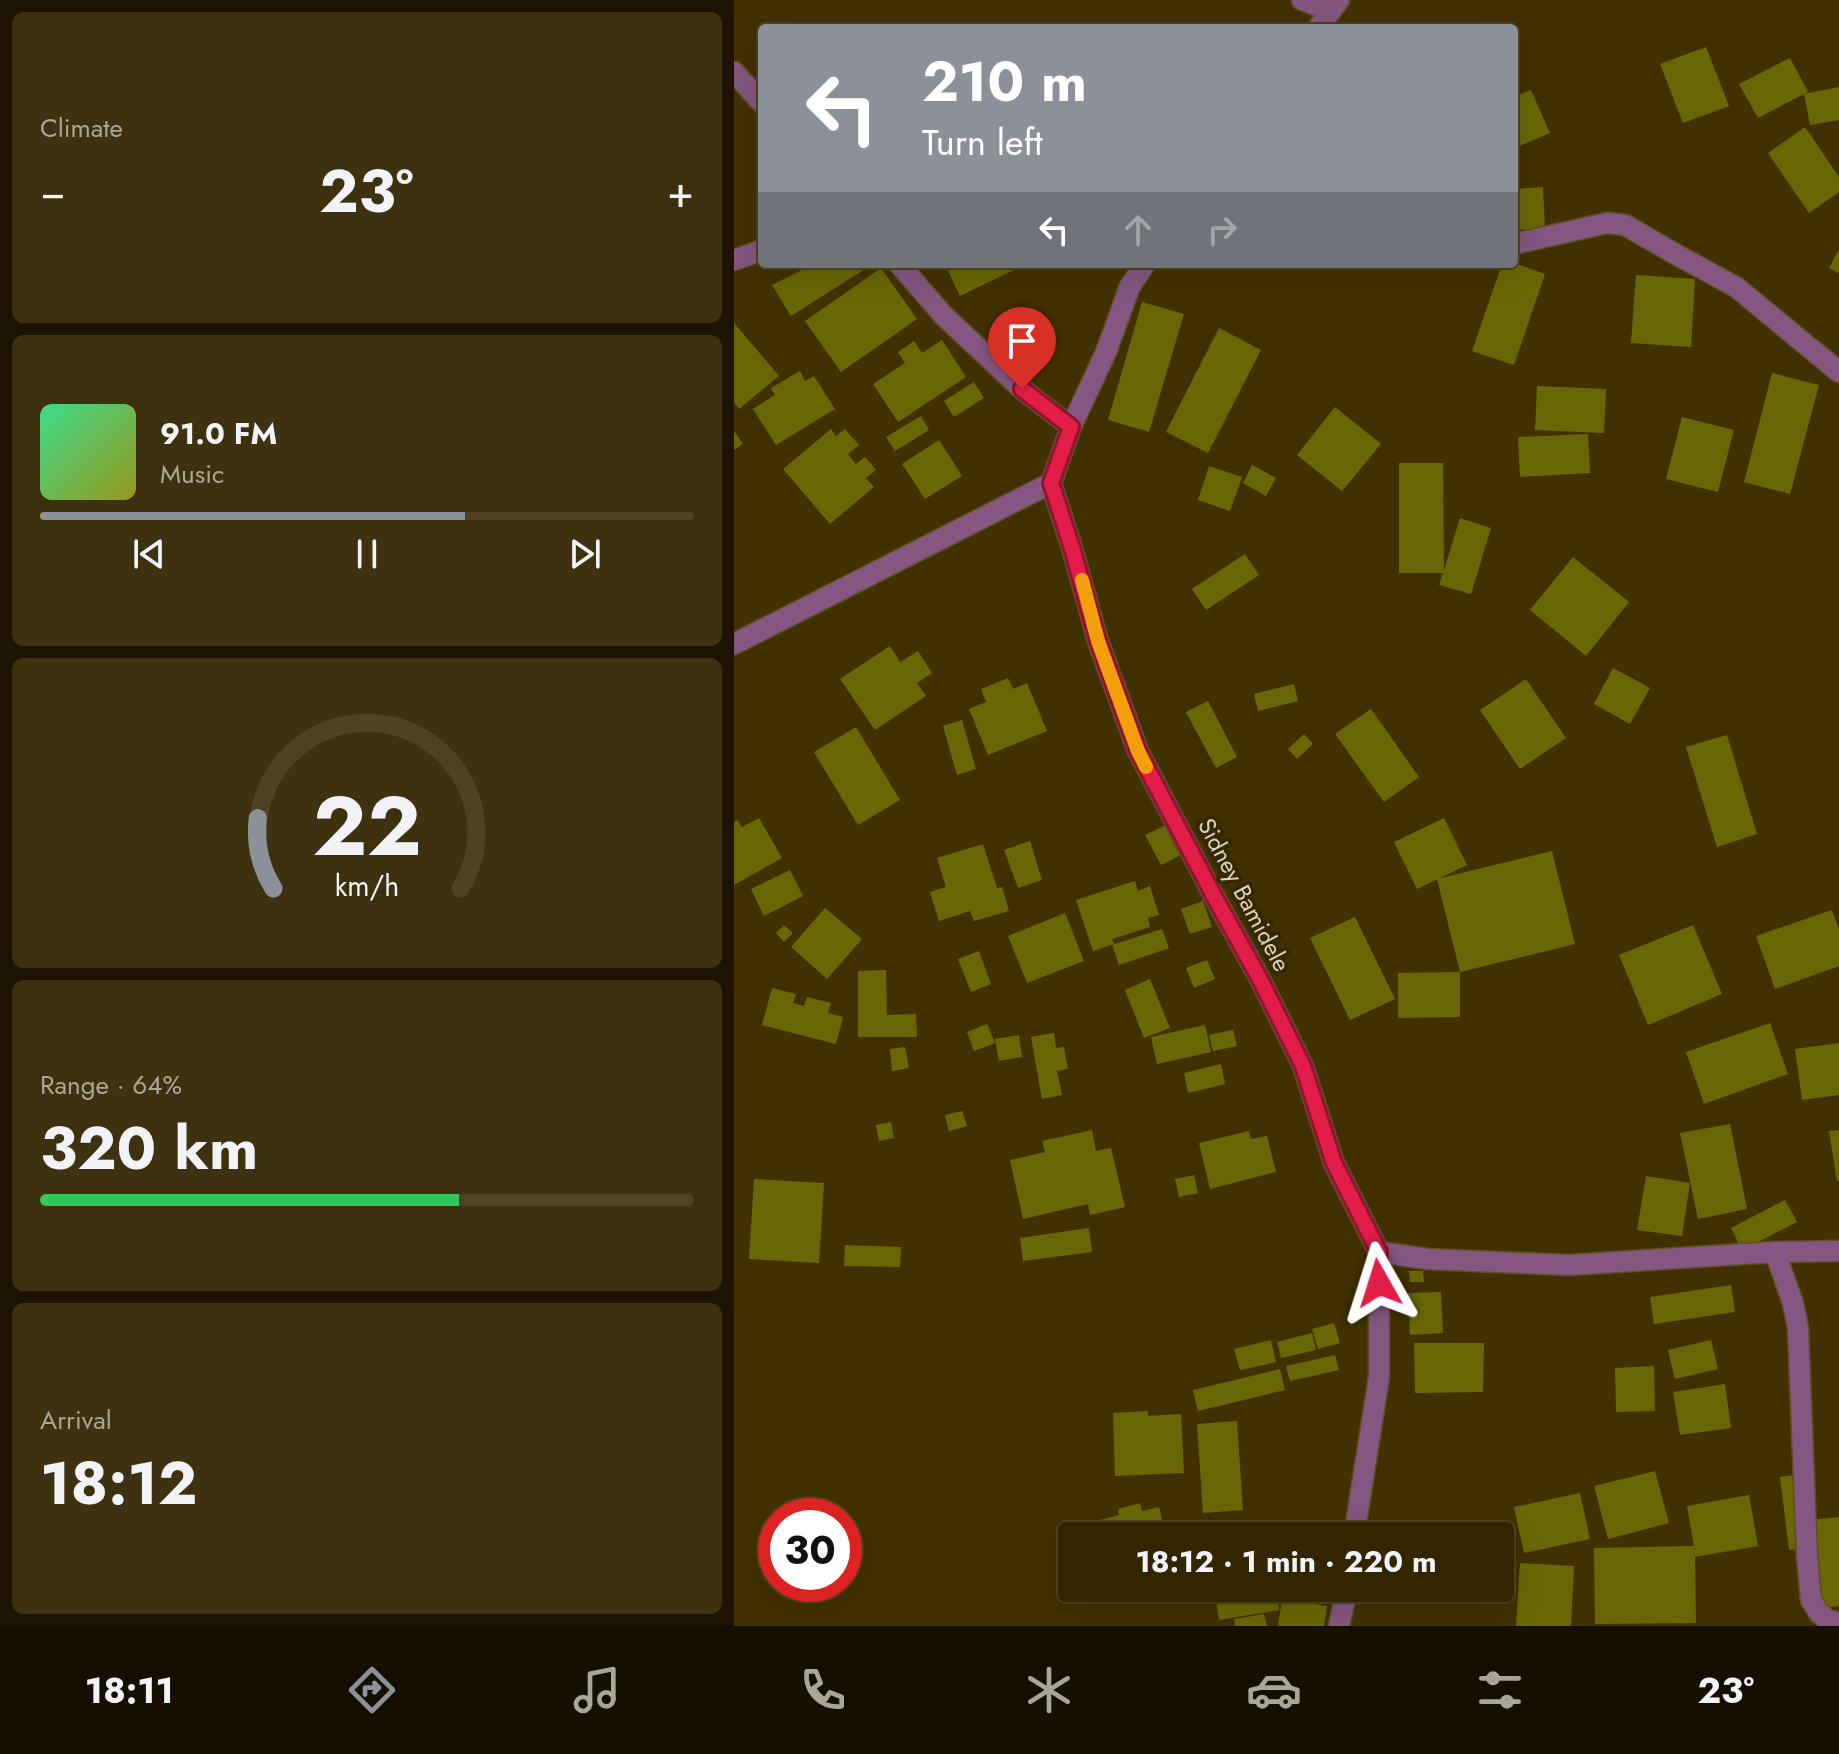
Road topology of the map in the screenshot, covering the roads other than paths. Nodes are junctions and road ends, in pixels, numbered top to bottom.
1 (1302, 0) edge
2 (1335, 5) edge
3 (1321, 24) edge
4 (734, 72) edge
5 (758, 99) edge
6 (1518, 243) edge
7 (758, 251) edge
8 (734, 260) edge
9 (902, 268) edge
10 (1142, 268) edge
11 (1839, 372) edge
12 (1071, 427) junction
13 (1051, 483) junction
14 (734, 644) edge
15 (1839, 1251) edge
16 (1379, 1252) junction
17 (1775, 1252) junction
18 (1356, 1522) edge
19 (1344, 1602) edge
20 (1839, 1623) edge
21 (1339, 1626) edge

1 - 2 street
2 - 3 street
4 - 5 street
6 - 11 street
7 - 8 street
9 - 12 street
10 - 12 street
12 - 13 street
13 - 14 street
13 - 16 street, Sidney Bamidele
15 - 17 street
16 - 17 street
16 - 18 street
17 - 20 street
19 - 21 street

